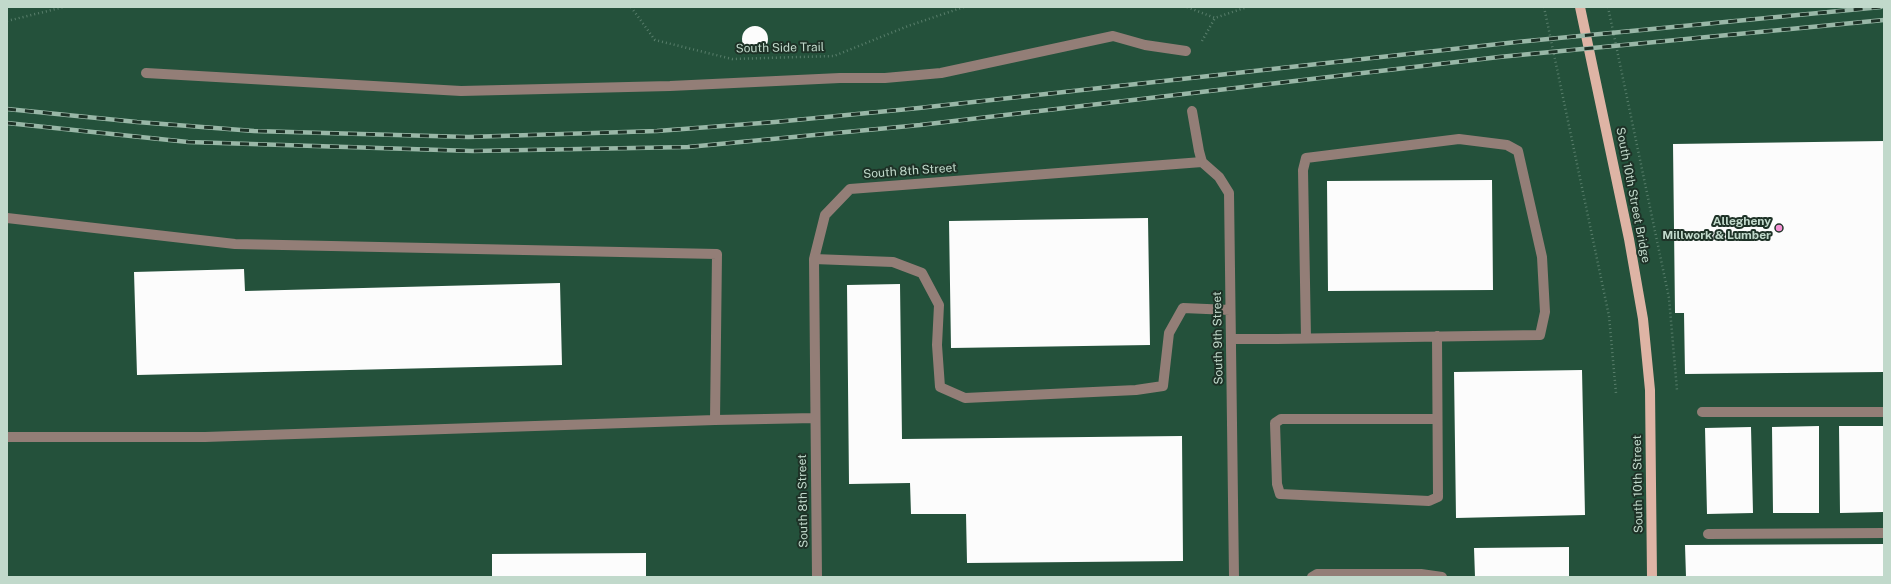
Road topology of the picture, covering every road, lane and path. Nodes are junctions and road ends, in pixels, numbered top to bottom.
1 (64, 7) edge
2 (630, 7) edge
3 (964, 7) edge
4 (1187, 7) edge
5 (1247, 7) edge
6 (1544, 7) edge
7 (1580, 7) edge
8 (1608, 7) edge
9 (1214, 18) junction
10 (7, 21) edge
11 (1186, 51) joint
12 (146, 73) dead end
13 (1192, 111) dead end
14 (1202, 162) junction
15 (7, 218) edge
16 (814, 259) junction
17 (1230, 310) junction
18 (1437, 336) junction
19 (1306, 338) junction
20 (1231, 339) junction
21 (1650, 390) joint
22 (1677, 390) dead end
23 (1616, 393) dead end
24 (1702, 412) dead end
25 (1884, 412) edge
26 (815, 418) junction
27 (1437, 419) junction
28 (715, 420) junction
29 (7, 437) edge
30 (1884, 533) edge
31 (1708, 534) dead end
32 (817, 577) edge
33 (1234, 577) edge
34 (1312, 577) edge
35 (1442, 577) edge
36 (1652, 577) edge

1 - 10 path
2 - 3 path, South Side Trail
4 - 9 path
5 - 9 path
6 - 23 path
7 - 21 main road, South 10th Street Bridge
8 - 22 path
9 - 11 path
11 - 12 street
13 - 14 street
14 - 16 street, South 8th Street
14 - 17 street, South 9th Street
15 - 28 street
16 - 17 street
16 - 26 street, South 8th Street
17 - 20 street, South 9th Street
18 - 19 street
18 - 19 street
18 - 27 street
19 - 20 street
20 - 33 street, South 9th Street
21 - 36 main road, South 10th Street
24 - 25 street
26 - 28 street
26 - 32 street, South 8th Street
27 - 27 street
28 - 29 street
30 - 31 street
34 - 35 street

